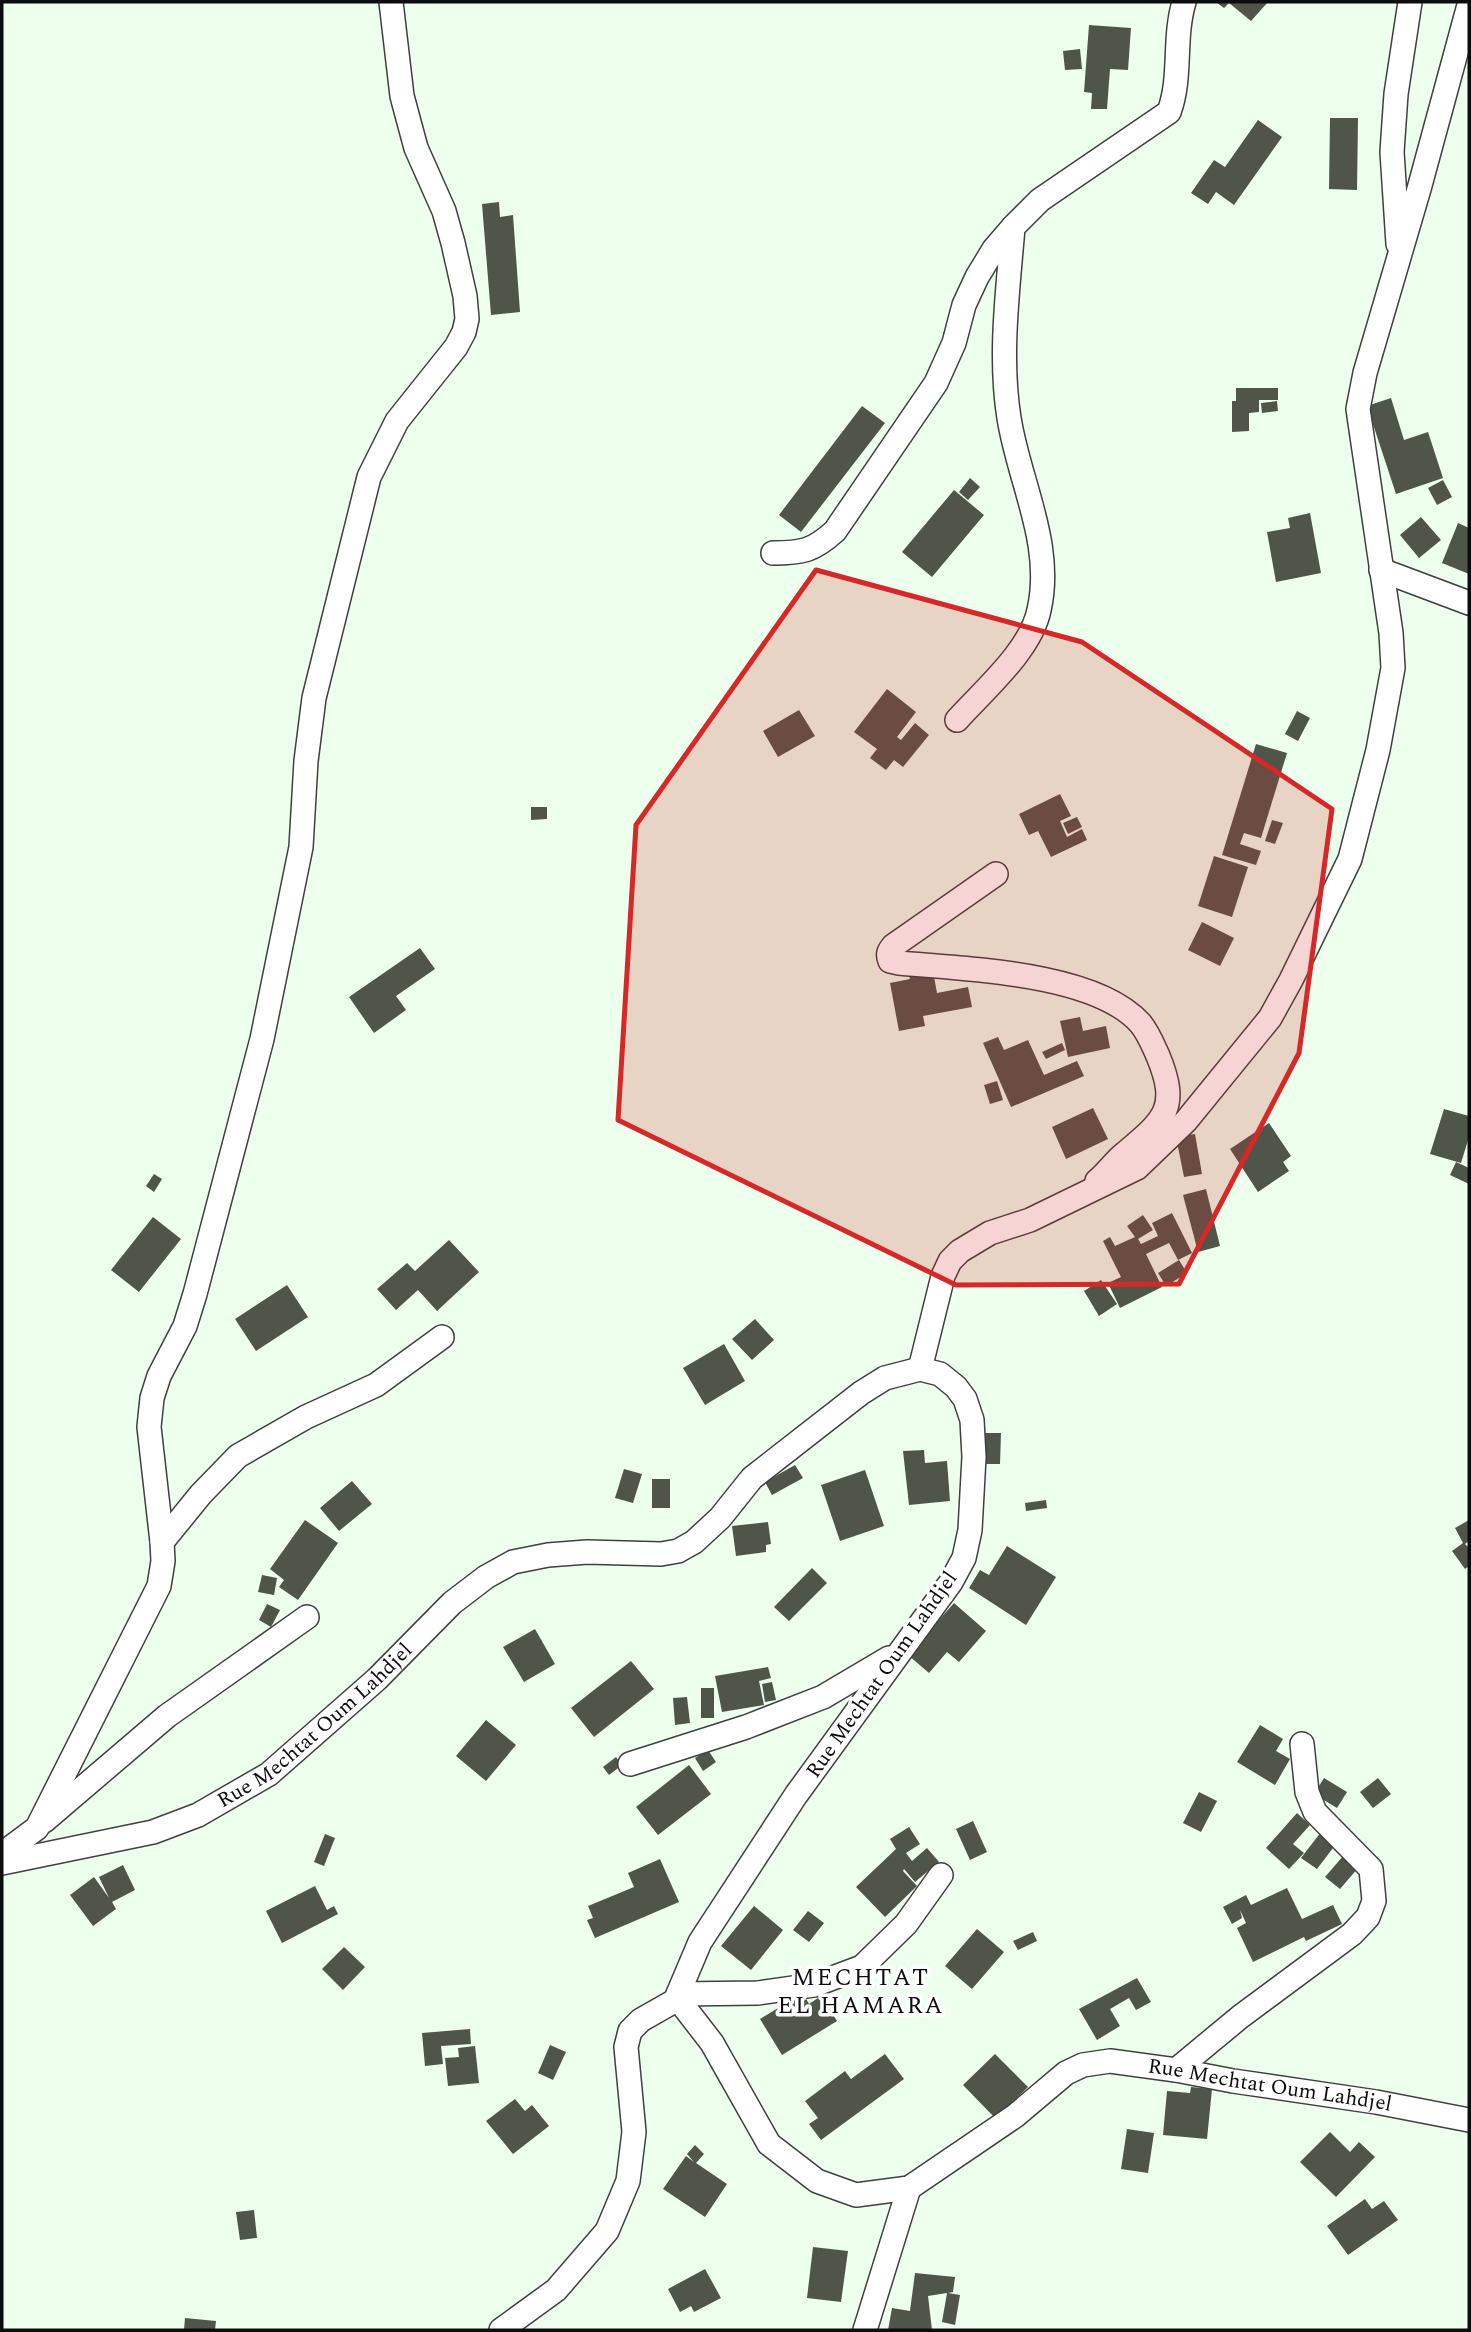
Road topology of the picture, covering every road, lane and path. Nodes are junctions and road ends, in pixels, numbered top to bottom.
1 (391, 2) edge
2 (1184, 2) edge
3 (1410, 2) edge
4 (1469, 5) edge
5 (1013, 227) junction
6 (1399, 257) junction
7 (773, 553) dead end
8 (1381, 570) junction
9 (1469, 603) edge
10 (957, 720) dead end
11 (996, 874) dead end
12 (1073, 1200) junction
13 (442, 1337) dead end
14 (920, 1369) junction
15 (162, 1542) junction
16 (307, 1617) dead end
17 (898, 1652) junction
18 (1302, 1744) dead end
19 (630, 1764) dead end
20 (37, 1828) junction
21 (2, 1854) edge
22 (2, 1863) edge
23 (941, 1875) dead end
24 (678, 1996) junction
25 (1177, 2070) junction
26 (1468, 2121) edge
27 (909, 2188) junction
28 (501, 2330) edge
29 (865, 2330) edge

1 - 15 street
2 - 5 street
3 - 6 street
4 - 6 street
5 - 7 street
5 - 10 street
6 - 8 street
8 - 9 street
8 - 12 street
11 - 12 street
12 - 14 street
13 - 15 street
14 - 17 street, Rue Mechtat Oum Lahdjel
14 - 22 street, Rue Mechtat Oum Lahdjel
15 - 20 street
16 - 20 street
17 - 19 street
17 - 24 street, Rue Mechtat Oum Lahdjel
18 - 25 street
20 - 21 street
23 - 24 street
24 - 27 street, Rue Mechtat Oum Lahdjel
24 - 28 street
25 - 26 street, Rue Mechtat Oum Lahdjel
25 - 27 street, Rue Mechtat Oum Lahdjel
27 - 29 street

